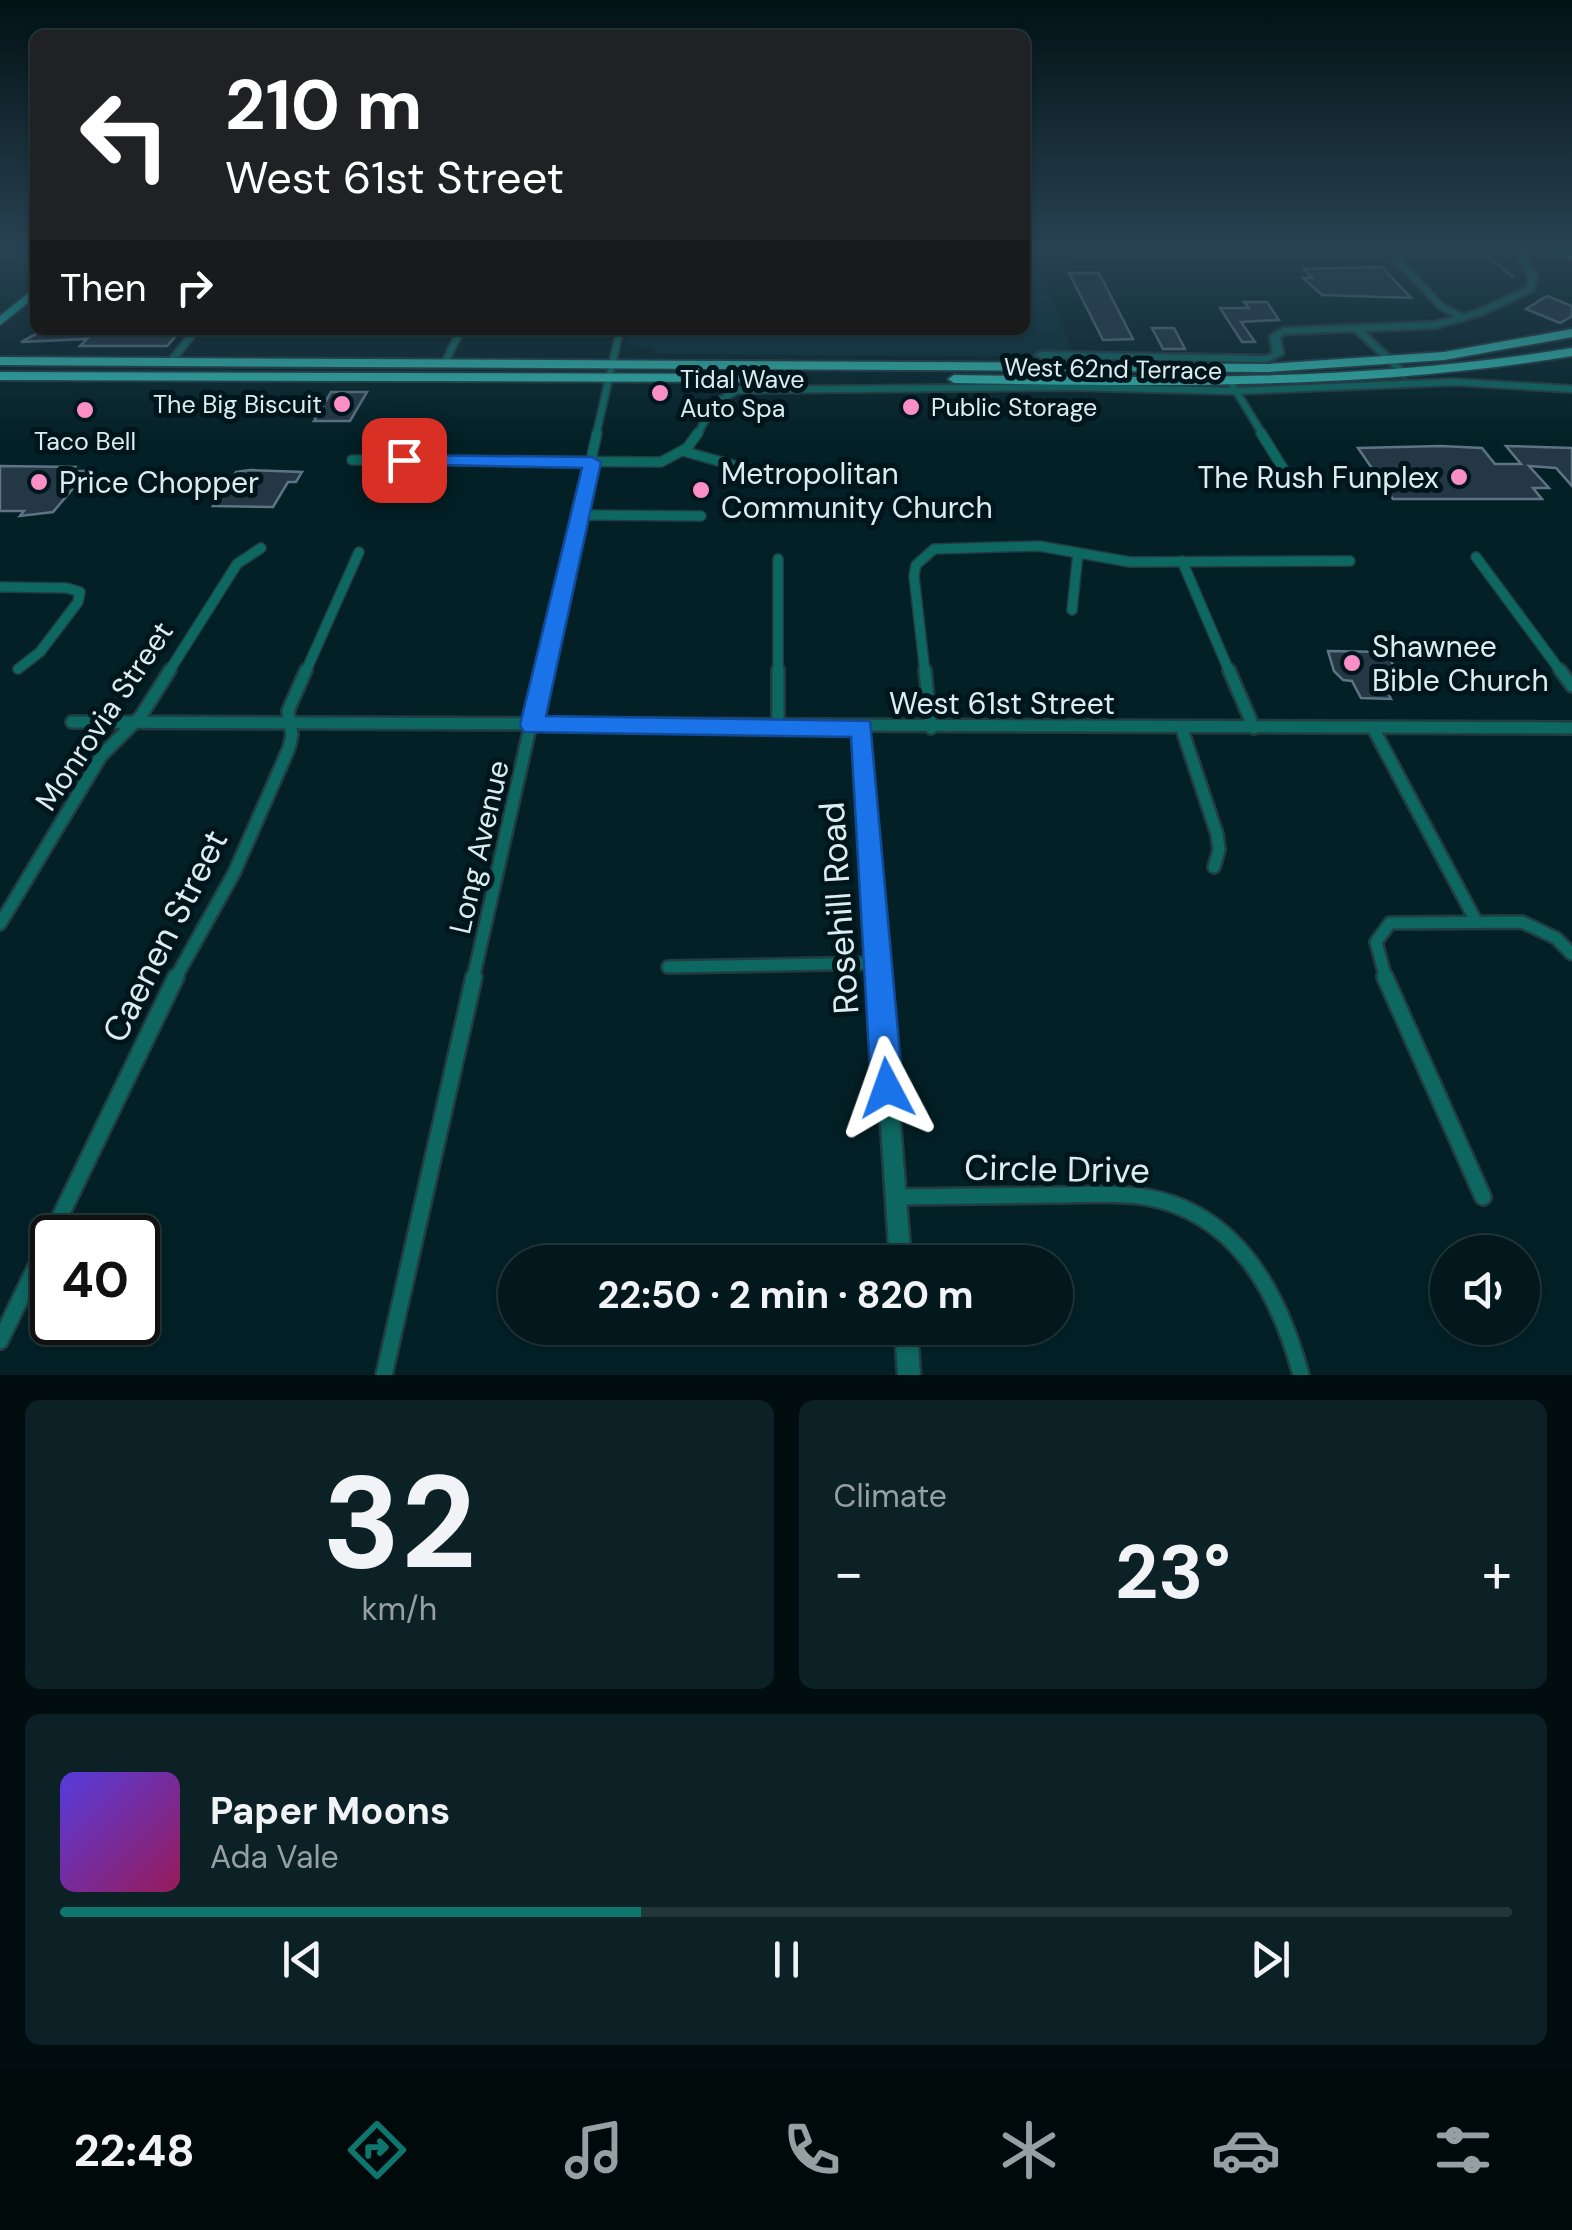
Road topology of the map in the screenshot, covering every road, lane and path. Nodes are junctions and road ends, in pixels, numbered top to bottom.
1 (1457, 314) edge
2 (1473, 314) edge
3 (1464, 318) junction
4 (1358, 330) junction
5 (1572, 333) edge
6 (192, 335) edge
7 (458, 335) edge
8 (619, 335) edge
9 (1572, 352) edge
10 (1040, 355) dead end
11 (0, 361) edge
12 (170, 361) junction
13 (1390, 362) junction
14 (444, 364) junction
15 (1212, 368) junction
16 (1252, 368) junction
17 (611, 372) junction
18 (857, 372) junction
19 (1404, 374) junction
20 (97, 375) junction
21 (0, 376) edge
22 (1190, 381) junction
23 (1233, 386) junction
24 (1572, 389) edge
25 (686, 452) junction
26 (352, 460) dead end
27 (592, 462) junction
28 (751, 470) dead end
29 (1288, 478) dead end
30 (580, 515) junction
31 (701, 516) dead end
32 (260, 548) dead end
33 (359, 552) dead end
34 (1078, 553) junction
35 (1476, 557) dead end
36 (778, 559) dead end
37 (1350, 561) dead end
38 (1182, 562) junction
39 (0, 588) edge
40 (1072, 610) dead end
41 (18, 669) dead end
42 (1572, 686) edge
43 (72, 722) dead end
44 (131, 723) junction
45 (290, 724) junction
46 (532, 725) junction
47 (778, 727) junction
48 (862, 728) junction
49 (931, 728) junction
50 (1254, 728) junction
51 (1372, 728) junction
52 (1572, 728) edge
53 (1182, 729) junction
54 (1214, 867) dead end
55 (1476, 920) junction
56 (0, 924) edge
57 (1572, 954) edge
58 (878, 963) junction
59 (668, 967) dead end
60 (1484, 1197) dead end
61 (895, 1198) junction
62 (899, 1245) edge
63 (0, 1341) edge
64 (907, 1345) edge
65 (384, 1375) edge
66 (910, 1375) edge
67 (1301, 1375) edge

1 - 3 street
2 - 3 street
3 - 4 street
4 - 10 street
4 - 13 street
5 - 13 highway
6 - 12 street
7 - 14 street
8 - 17 street, Long Avenue
9 - 19 highway
11 - 12 highway
12 - 14 highway
12 - 20 highway
13 - 16 highway
13 - 19 street
14 - 17 highway
15 - 16 highway
15 - 18 highway
15 - 22 highway
16 - 23 highway
17 - 18 highway
17 - 18 highway
17 - 20 highway
17 - 27 street, Long Avenue
18 - 22 highway
19 - 23 highway
20 - 21 highway
22 - 23 highway
23 - 24 street, West 62nd Terrace
23 - 25 street, West 62nd Terrace
23 - 29 street
25 - 27 street
25 - 28 street
26 - 27 street
27 - 30 street, Long Avenue
30 - 31 street
30 - 46 street, Long Avenue
32 - 44 street, Monrovia Street
33 - 45 street, Caenen Street
34 - 38 street
34 - 40 street
34 - 49 street
35 - 42 street
36 - 47 street
37 - 38 street
38 - 50 street
39 - 41 street
43 - 44 street, West 61st Street
44 - 45 street, West 61st Street
44 - 56 street, Monrovia Street
45 - 46 street, West 61st Street
45 - 63 street, Caenen Street
46 - 47 street, West 61st Street
46 - 65 street, Long Avenue
47 - 48 street, West 61st Street
48 - 49 street, West 61st Street
48 - 58 street, Rosehill Road
49 - 53 street, West 61st Street
50 - 51 street, West 61st Street
50 - 53 street, West 61st Street
51 - 52 street, West 61st Street
51 - 55 street
53 - 54 street
55 - 57 street
55 - 60 street
58 - 59 street
58 - 61 street, Rosehill Road
61 - 62 street, Rosehill Road
61 - 67 street, Circle Drive
64 - 66 street

